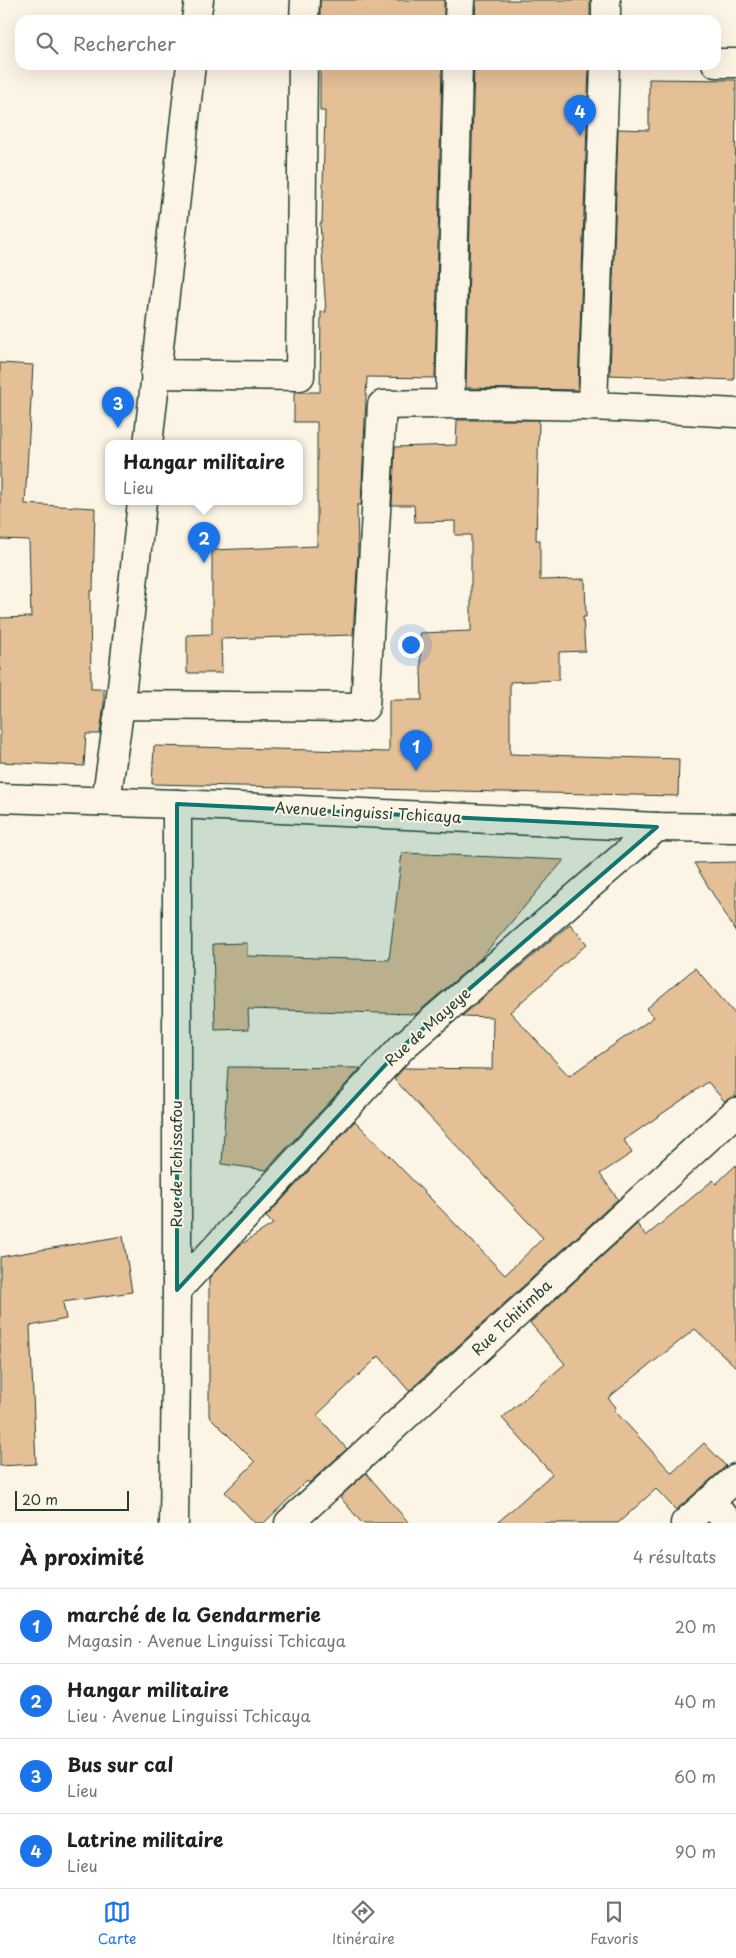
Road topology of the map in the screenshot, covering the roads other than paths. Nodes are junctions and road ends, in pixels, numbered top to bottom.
1 (198, 0) edge
2 (305, 0) edge
3 (460, 0) edge
4 (606, 0) edge
5 (196, 15) edge
6 (304, 15) edge
7 (459, 15) edge
8 (606, 15) edge
9 (721, 63) edge
10 (736, 64) edge
11 (190, 70) edge
12 (303, 70) edge
13 (458, 70) edge
14 (605, 70) edge
15 (155, 374) junction
16 (450, 403) junction
17 (593, 405) junction
18 (736, 413) edge
19 (148, 440) edge
20 (142, 505) edge
21 (120, 706) junction
22 (0, 798) edge
23 (106, 802) junction
24 (177, 804) junction
25 (657, 827) junction
26 (736, 828) edge
27 (736, 1112) edge
28 (177, 1290) junction
29 (736, 1478) edge
30 (708, 1502) junction
31 (174, 1523) edge
32 (289, 1523) edge
33 (686, 1523) edge
34 (731, 1523) edge

1 - 5 street
2 - 6 street
3 - 7 street
4 - 8 street
9 - 10 street
11 - 15 street
12 - 15 street
13 - 16 street
14 - 17 street
15 - 19 street
16 - 17 street
16 - 21 street
17 - 18 street
20 - 21 street
21 - 23 street
22 - 23 street, Avenue Linguissi Tchicaya
23 - 24 street, Avenue Linguissi Tchicaya
24 - 25 street, Avenue Linguissi Tchicaya
24 - 28 street, Rue de Tchissafou
25 - 26 street, Avenue Linguissi Tchicaya
25 - 28 street, Rue de Mayeye
27 - 32 street, Rue Tchitimba
28 - 31 street, Rue de Tchissafou
29 - 30 street
30 - 33 street
30 - 34 street

